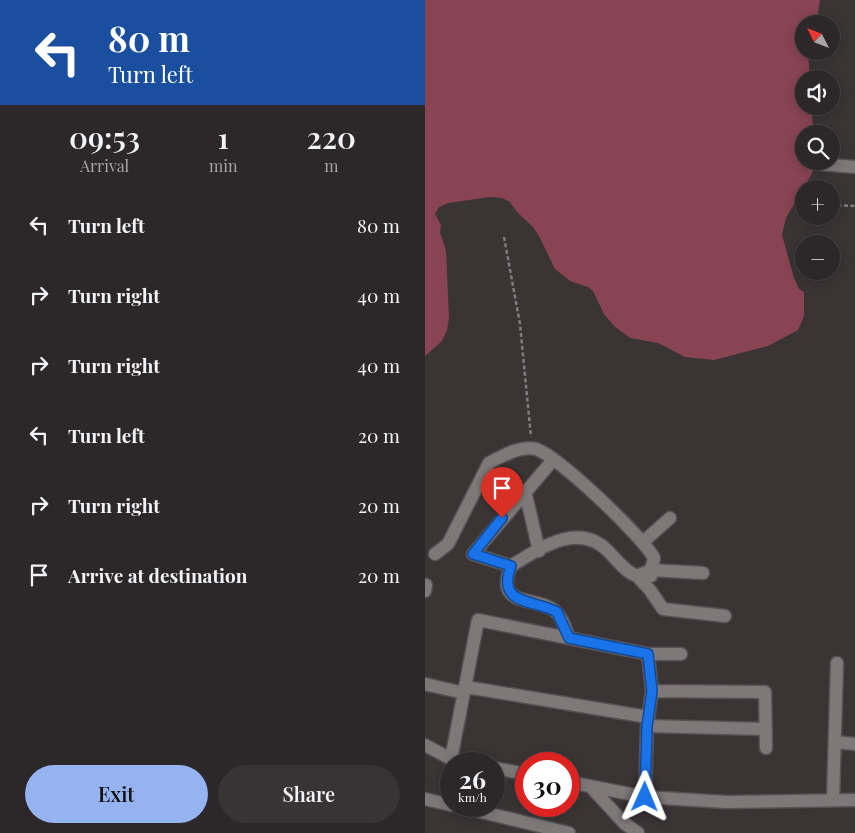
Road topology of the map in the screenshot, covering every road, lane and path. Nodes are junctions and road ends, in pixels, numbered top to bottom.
1 (840, 166) edge
2 (855, 167) edge
3 (840, 205) edge
4 (855, 206) edge
5 (504, 237) dead end
6 (532, 448) junction
7 (553, 460) junction
8 (525, 491) junction
9 (670, 518) dead end
10 (643, 542) junction
11 (539, 550) junction
12 (435, 554) dead end
13 (511, 566) junction
14 (651, 570) junction
15 (703, 573) dead end
16 (637, 576) junction
17 (651, 590) junction
18 (725, 616) dead end
19 (569, 638) junction
20 (648, 654) junction
21 (681, 654) dead end
22 (837, 663) dead end
23 (425, 684) edge
24 (465, 690) junction
25 (652, 691) junction
26 (647, 722) junction
27 (766, 729) junction
28 (835, 742) junction
29 (855, 744) edge
30 (425, 745) edge
31 (766, 748) dead end
32 (452, 752) edge
33 (440, 753) edge
34 (580, 784) edge
35 (589, 786) junction
36 (627, 794) junction
37 (645, 797) junction
38 (425, 799) edge
39 (833, 800) junction
40 (855, 800) edge
41 (440, 802) edge
42 (502, 817) edge
43 (624, 824) junction
44 (568, 833) edge
45 (638, 833) edge

1 - 2 street
3 - 4 path
5 - 6 path
6 - 7 street
6 - 12 street
7 - 8 street
7 - 10 street
8 - 11 street
8 - 13 street
9 - 10 street
10 - 14 street
11 - 13 street
11 - 16 street
13 - 19 street
14 - 15 street
14 - 16 street
14 - 17 street
16 - 17 street
17 - 18 street
19 - 20 street
19 - 24 street
20 - 21 street
20 - 25 street
22 - 28 street
23 - 24 street
24 - 26 street
24 - 32 street
25 - 26 street
25 - 27 street
26 - 27 street
26 - 37 street
27 - 31 street
28 - 29 street
28 - 39 street
30 - 33 street
34 - 35 street
35 - 36 street
35 - 43 street
36 - 37 street
36 - 43 street
37 - 39 street
38 - 41 street
39 - 40 street
42 - 44 street
43 - 45 street

